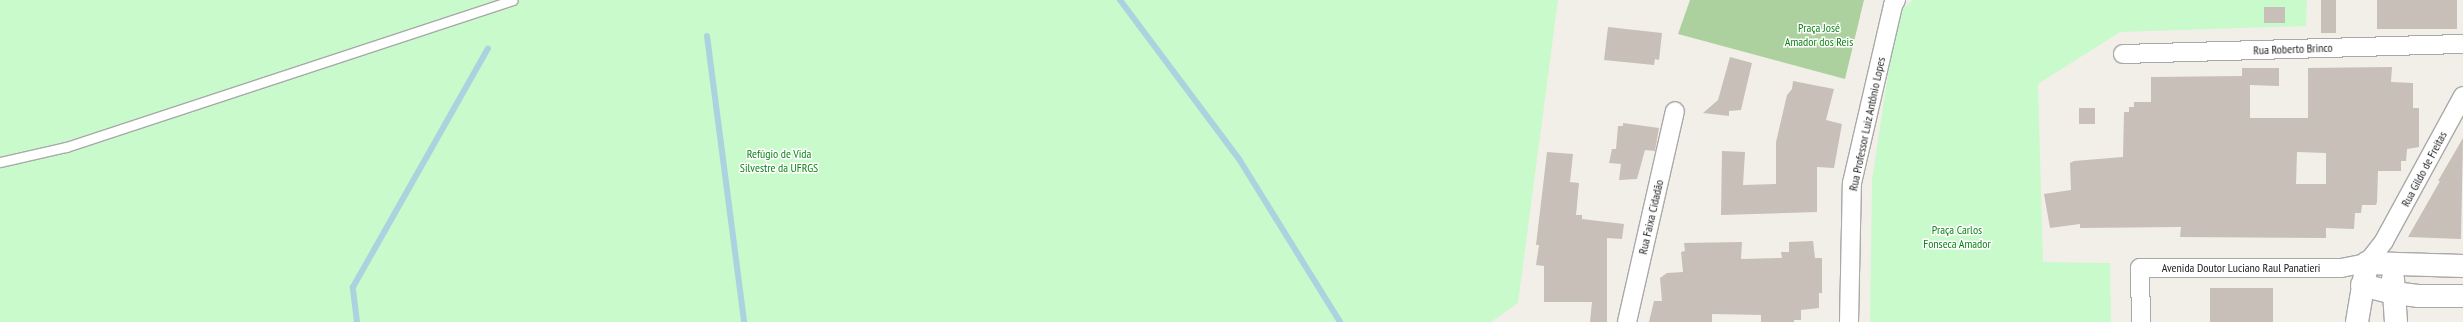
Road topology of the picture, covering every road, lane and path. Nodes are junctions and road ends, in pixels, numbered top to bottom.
1 (512, 0) edge
2 (1896, 0) edge
3 (2463, 44) edge
4 (2123, 54) dead end
5 (2463, 96) edge
6 (1675, 111) dead end
7 (0, 162) edge
8 (2384, 241) junction
9 (2367, 264) junction
10 (2392, 266) junction
11 (2463, 266) edge
12 (2342, 268) junction
13 (2362, 285) junction
14 (2394, 293) junction
15 (2463, 296) edge
16 (1627, 322) edge
17 (1849, 322) edge
18 (2141, 322) edge
19 (2357, 322) edge
20 (2396, 322) edge

1 - 7 lane
2 - 17 street, Rua Professor Luiz Antônio Lopes
3 - 4 street, Rua Roberto Brinco
5 - 8 street, Rua Gildo de Freitas
6 - 16 street, Rua Faixa Cidadão
8 - 9 street, Rua Gildo de Freitas
8 - 10 street
9 - 10 street, Avenida Doutor Luciano Raul Panatieri
9 - 12 street, Avenida Doutor Luciano Raul Panatieri
9 - 13 street
10 - 11 street, Avenida Doutor Luciano Raul Panatieri
10 - 14 street
12 - 13 street
12 - 18 street, Avenida Doutor Luciano Raul Panatieri
13 - 14 street
13 - 19 street
14 - 15 street
14 - 20 street

